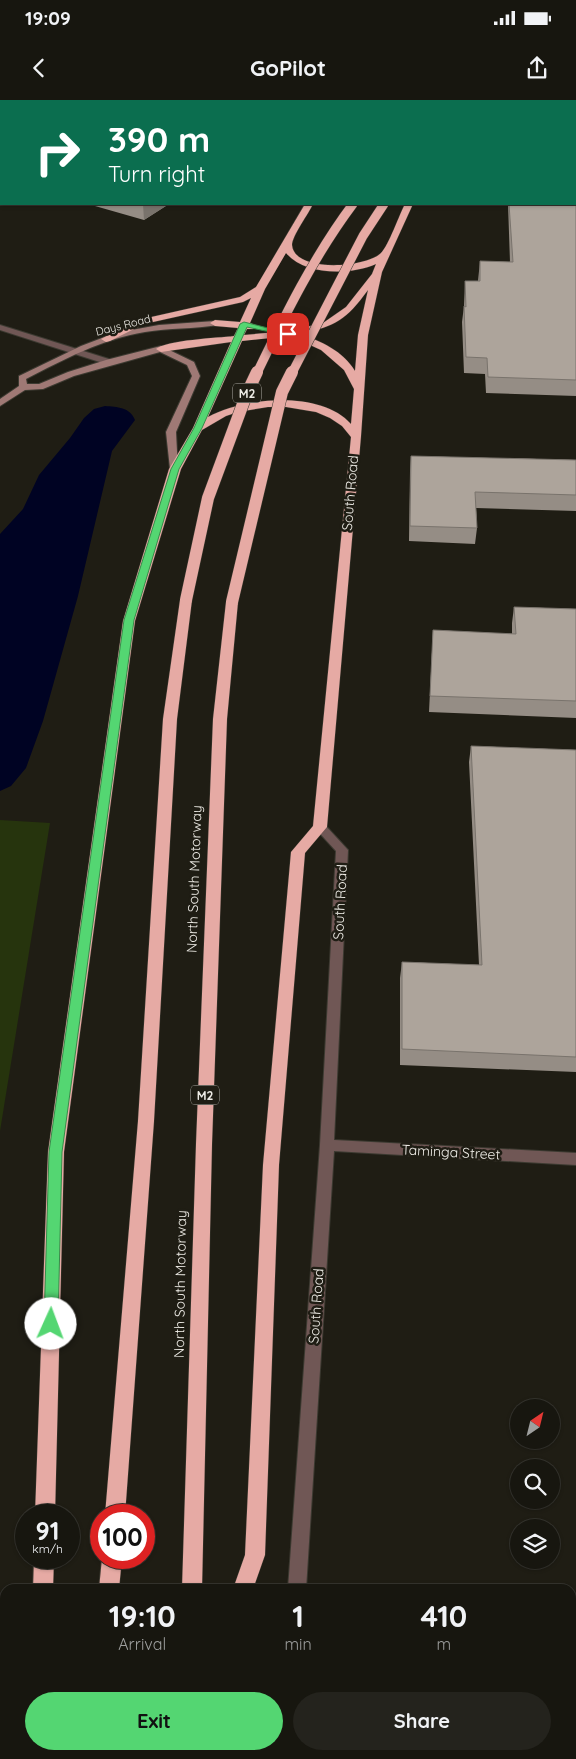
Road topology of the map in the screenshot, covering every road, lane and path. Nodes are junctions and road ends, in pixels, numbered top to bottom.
1 (308, 205) edge
2 (352, 205) edge
3 (383, 205) edge
4 (409, 205) edge
5 (287, 240) junction
6 (385, 254) junction
7 (377, 272) junction
8 (260, 289) junction
9 (215, 323) joint
10 (244, 324) junction
11 (0, 327) edge
12 (288, 334) junction
13 (106, 339) junction
14 (238, 339) junction
15 (161, 349) junction
16 (76, 351) junction
17 (109, 362) junction
18 (23, 387) junction
19 (0, 403) edge
20 (198, 428) junction
21 (356, 436) junction
22 (175, 469) junction
23 (320, 827) junction
24 (327, 1145) junction
25 (576, 1159) edge
26 (45, 1504) edge
27 (116, 1504) edge
28 (44, 1569) edge
29 (111, 1569) edge
30 (43, 1584) edge
31 (109, 1584) edge
32 (192, 1584) edge
33 (246, 1584) edge
34 (297, 1584) edge

1 - 5 highway
2 - 27 highway, M2, bridge
3 - 32 highway, North South Motorway / M2, bridge
4 - 6 highway, South Road
5 - 6 highway
5 - 8 highway
6 - 7 highway, South Road
7 - 12 highway
7 - 21 highway, South Road
8 - 10 highway
8 - 13 highway
9 - 10 highway
9 - 13 street, Days Road
10 - 12 highway
10 - 14 highway
11 - 16 street
12 - 14 highway
12 - 21 highway
13 - 16 street, Days Road
14 - 15 highway
14 - 20 highway
15 - 17 street, Days Road
15 - 22 street
16 - 17 street
16 - 18 street, Days Road
17 - 18 street, Days Road
18 - 19 street, Days Road
20 - 21 highway
20 - 22 highway
21 - 23 highway, South Road
22 - 26 highway
23 - 24 street, South Road
23 - 33 highway
24 - 25 street, Taminga Street
24 - 34 street, South Road
28 - 30 highway
29 - 31 highway

